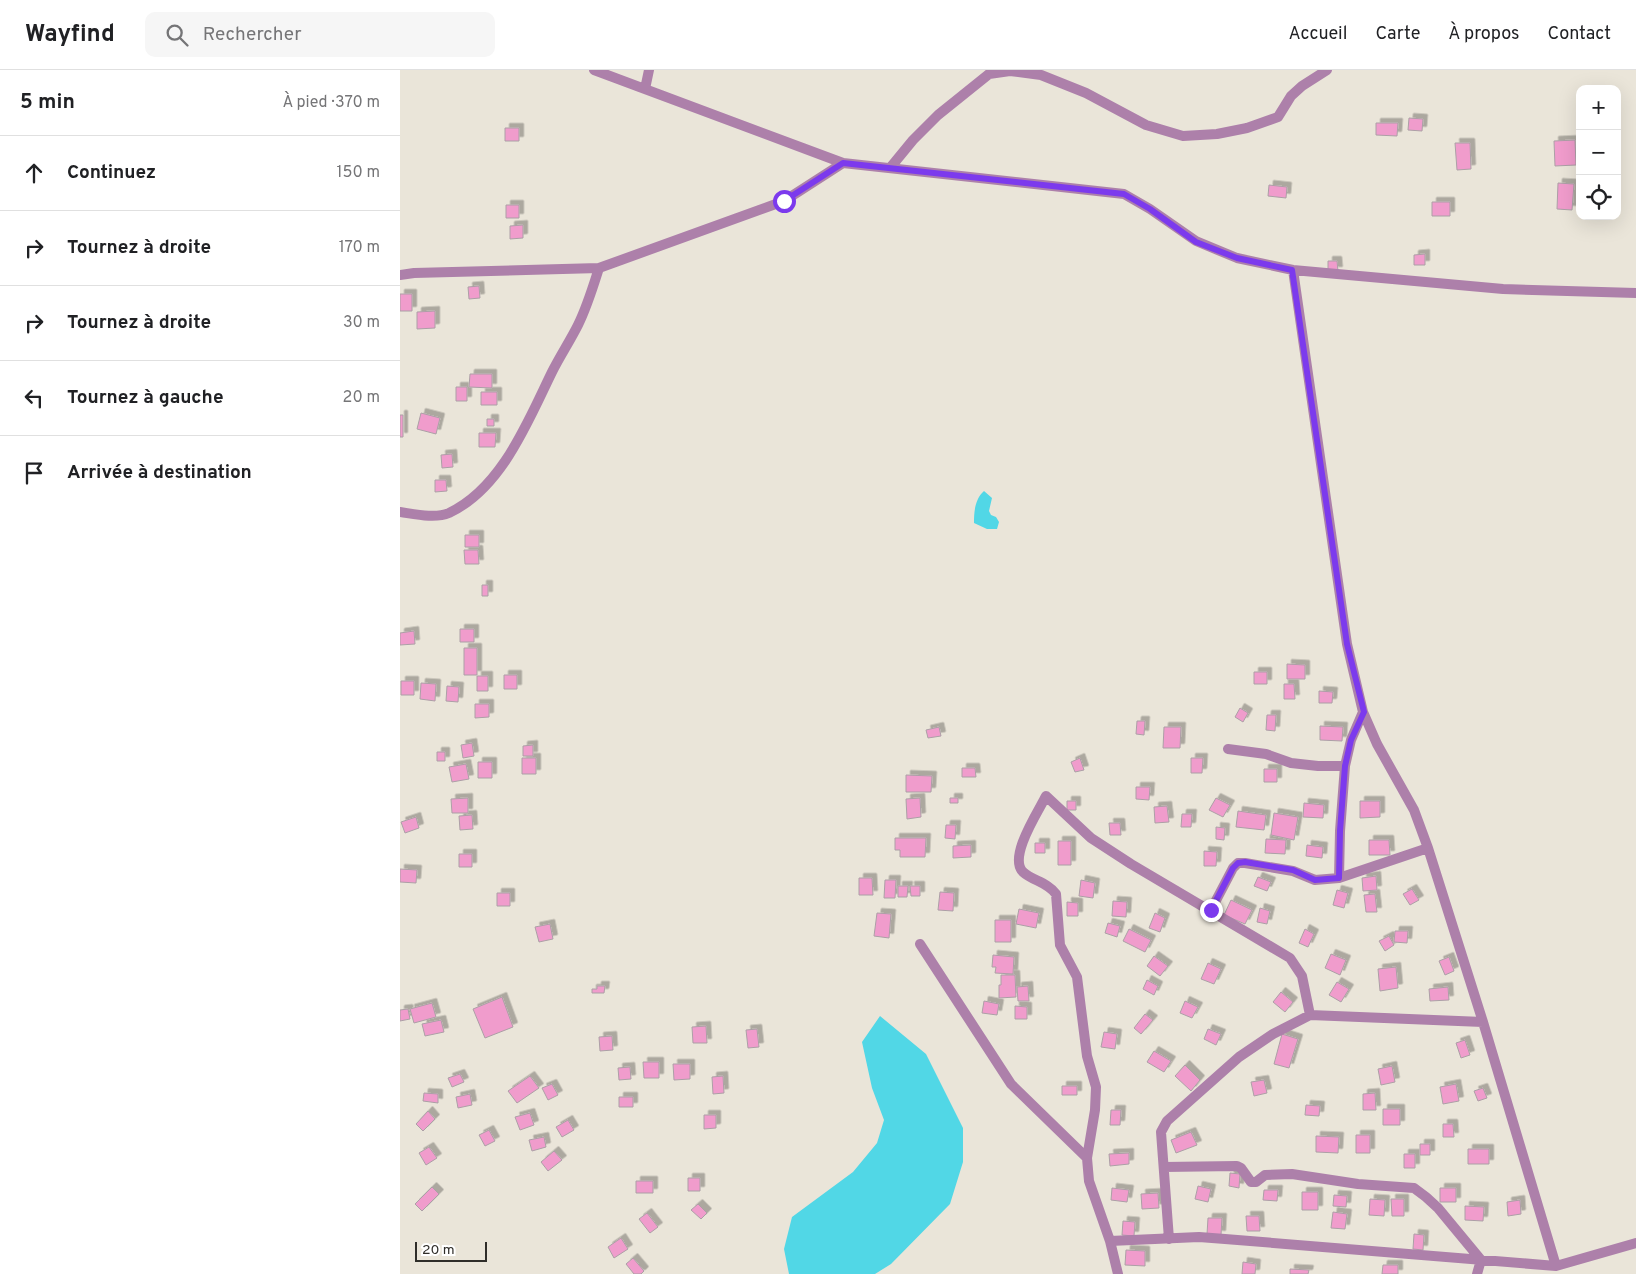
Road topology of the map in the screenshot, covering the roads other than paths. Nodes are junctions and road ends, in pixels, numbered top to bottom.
1 (594, 70) edge
2 (649, 70) edge
3 (1327, 70) edge
4 (645, 89) junction
5 (843, 163) junction
6 (890, 168) junction
7 (599, 268) junction
8 (1292, 270) junction
9 (400, 275) edge
10 (1636, 293) edge
11 (400, 512) edge
12 (1364, 712) junction
13 (1228, 749) dead end
14 (1345, 766) junction
15 (1428, 848) junction
16 (1339, 878) junction
17 (1211, 910) junction
18 (920, 944) dead end
19 (1310, 1015) junction
20 (1483, 1022) junction
21 (1088, 1158) junction
22 (1164, 1167) junction
23 (1169, 1240) junction
24 (1110, 1241) junction
25 (1636, 1243) edge
26 (1481, 1260) junction
27 (1556, 1266) junction
28 (1118, 1274) edge
29 (1478, 1274) edge

1 - 4 street
2 - 4 street
3 - 6 street
4 - 5 street
5 - 6 street
5 - 7 street
6 - 8 street
7 - 9 street
7 - 11 street
8 - 10 street
8 - 12 street
12 - 14 street
12 - 15 street
13 - 14 street
14 - 16 street
15 - 16 street
15 - 20 street
16 - 17 street
17 - 19 street
17 - 21 street
18 - 21 street
19 - 20 street
19 - 22 street
20 - 27 street
21 - 24 street
22 - 23 street
22 - 26 street
23 - 24 street
23 - 26 street
24 - 28 street
25 - 27 street
26 - 27 street
26 - 29 street

